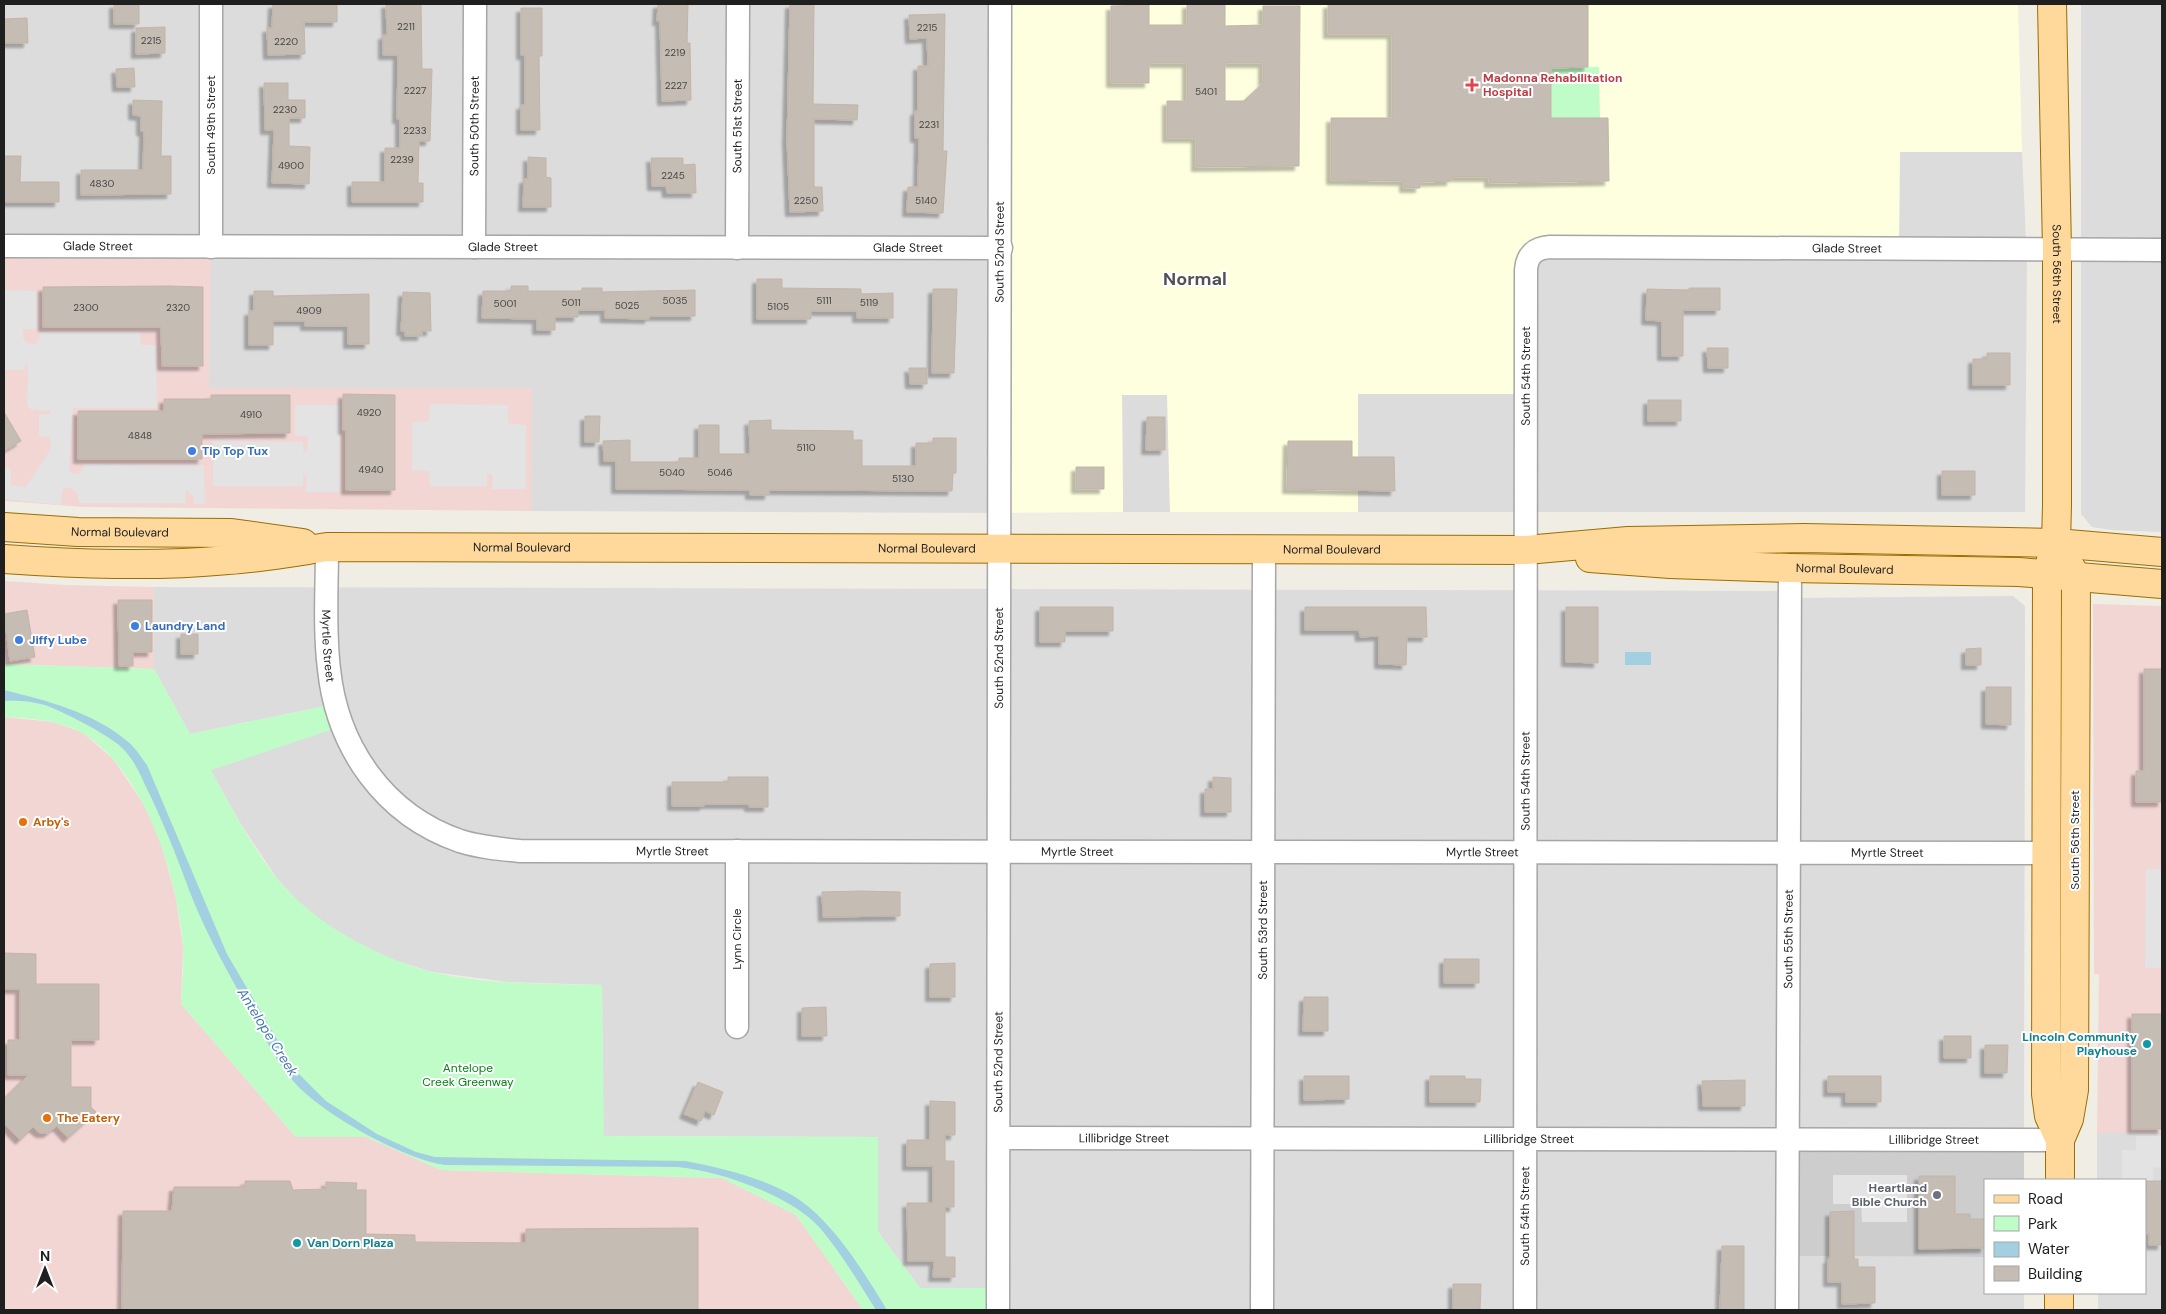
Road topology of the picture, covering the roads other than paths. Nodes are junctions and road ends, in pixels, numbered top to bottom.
1 (211, 4) edge
2 (475, 4) edge
3 (738, 4) edge
4 (1000, 4) edge
5 (2052, 4) edge
6 (4, 246) edge
7 (211, 247) junction
8 (474, 247) junction
9 (737, 248) junction
10 (1001, 248) junction
11 (2057, 250) junction
12 (2162, 250) edge
13 (1532, 253) joint
14 (4, 527) edge
15 (2056, 544) junction
16 (327, 547) junction
17 (999, 549) junction
18 (1264, 549) junction
19 (1526, 550) junction
20 (2162, 552) edge
21 (4, 559) edge
22 (1790, 568) junction
23 (2047, 574) junction
24 (2076, 576) junction
25 (2162, 584) edge
26 (736, 851) junction
27 (1000, 851) junction
28 (1263, 852) junction
29 (1526, 852) junction
30 (1789, 852) junction
31 (2047, 853) junction
32 (737, 1027) dead end
33 (999, 1138) junction
34 (1262, 1139) junction
35 (1526, 1139) junction
36 (1788, 1139) junction
37 (2060, 1140) junction
38 (2060, 1179) edge
39 (2060, 1294) edge
40 (998, 1310) edge
41 (1262, 1310) edge
42 (1525, 1310) edge
43 (1788, 1310) edge
44 (2059, 1310) edge

1 - 7 street, South 49th Street
2 - 8 street, South 50th Street
3 - 9 street, South 51st Street
4 - 10 street, South 52nd Street
5 - 11 main road, South 56th Street
6 - 7 street, Glade Street
7 - 8 street, Glade Street
8 - 9 street, Glade Street
9 - 10 street, Glade Street
10 - 17 street, South 52nd Street
11 - 12 street, Glade Street
11 - 13 street, Glade Street
11 - 15 main road, South 56th Street
13 - 19 street, South 54th Street
14 - 16 main road, Normal Boulevard
15 - 19 main road, Normal Boulevard
15 - 20 main road, Normal Boulevard
15 - 23 main road, South 56th Street
15 - 24 main road
16 - 17 main road, Normal Boulevard
16 - 21 main road, Normal Boulevard
16 - 26 street, Myrtle Street
17 - 18 main road, Normal Boulevard
17 - 27 street, South 52nd Street
18 - 19 main road, Normal Boulevard
18 - 28 street, South 53rd Street
19 - 22 main road, Normal Boulevard
19 - 29 street, South 54th Street
22 - 23 main road, Normal Boulevard
22 - 30 street, South 55th Street
23 - 24 main road, Normal Boulevard
23 - 31 main road, South 56th Street
24 - 25 main road, Normal Boulevard
24 - 37 main road, South 56th Street
26 - 27 street, Myrtle Street
26 - 32 street, Lynn Circle
27 - 28 street, Myrtle Street
27 - 33 street, South 52nd Street
28 - 29 street, Myrtle Street
28 - 34 street, South 53rd Street
29 - 30 street, Myrtle Street
29 - 35 street, South 54th Street
30 - 31 street, Myrtle Street
30 - 36 street, South 55th Street
31 - 37 main road, South 56th Street
33 - 34 street, Lillibridge Street
33 - 40 street, South 52nd Street
34 - 35 street, Lillibridge Street
34 - 41 street, South 53rd Street
35 - 36 street, Lillibridge Street
35 - 42 street, South 54th Street
36 - 37 street, Lillibridge Street
36 - 43 street, South 55th Street
37 - 38 main road, South 56th Street
39 - 44 main road

